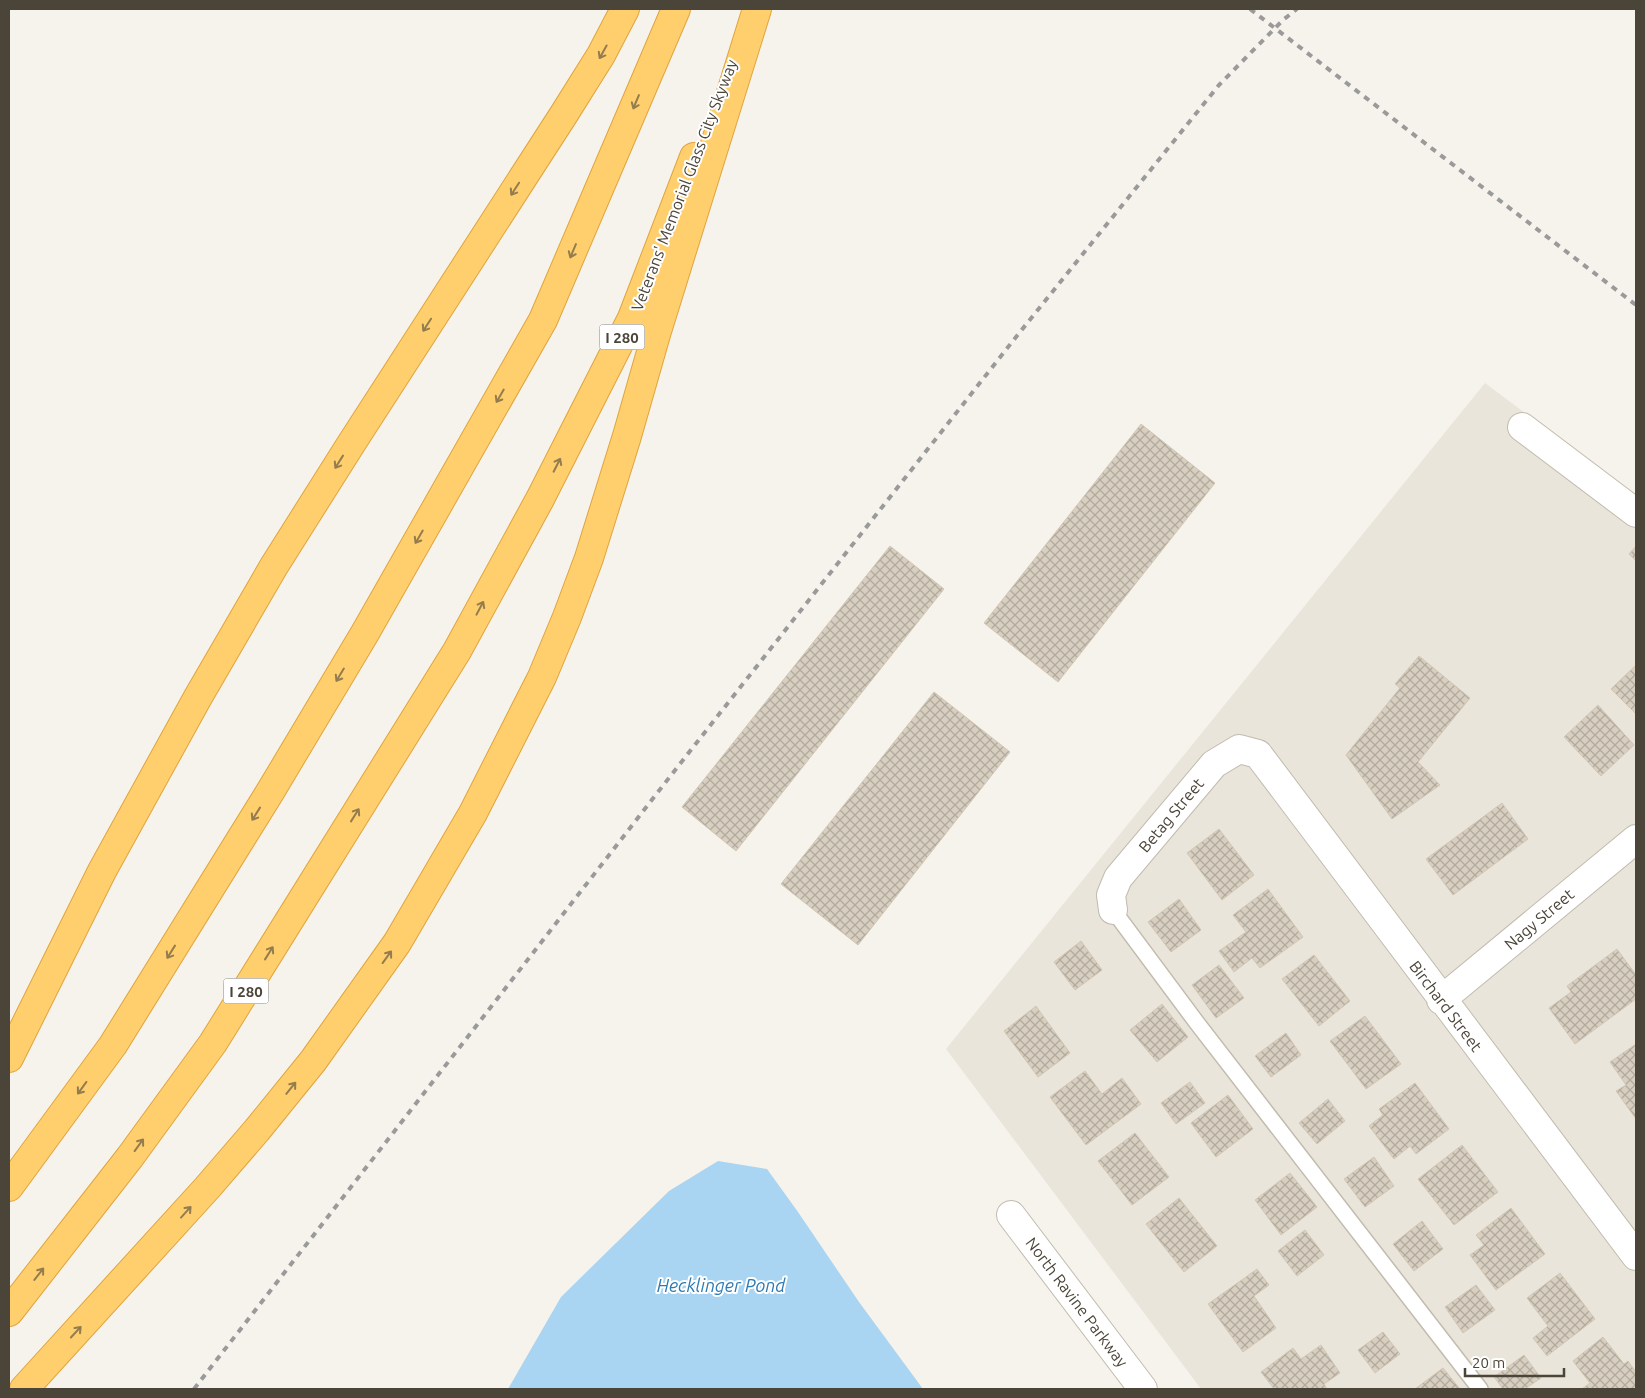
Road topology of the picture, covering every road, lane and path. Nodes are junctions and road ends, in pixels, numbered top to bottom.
1 (625, 9) edge
2 (676, 9) edge
3 (756, 9) edge
4 (1522, 427) dead end
5 (1636, 514) edge
6 (1258, 754) joint
7 (1636, 839) edge
8 (1113, 910) joint
9 (1442, 1000) junction
10 (9, 1058) edge
11 (9, 1187) edge
12 (1011, 1215) dead end
13 (1636, 1256) edge
14 (9, 1312) edge
15 (24, 1389) edge
16 (1143, 1389) edge
17 (1480, 1389) edge

1 -> 10 highway
2 -> 11 highway
14 -> 3 highway, Veterans' Memorial Glass City Skyway / I 280
15 -> 3 highway
4 - 5 street
6 - 8 street, Betag Street
6 - 9 street, Birchard Street
7 - 9 street, Nagy Street
8 - 17 lane
9 - 13 street, Birchard Street
12 - 16 street, North Ravine Parkway

